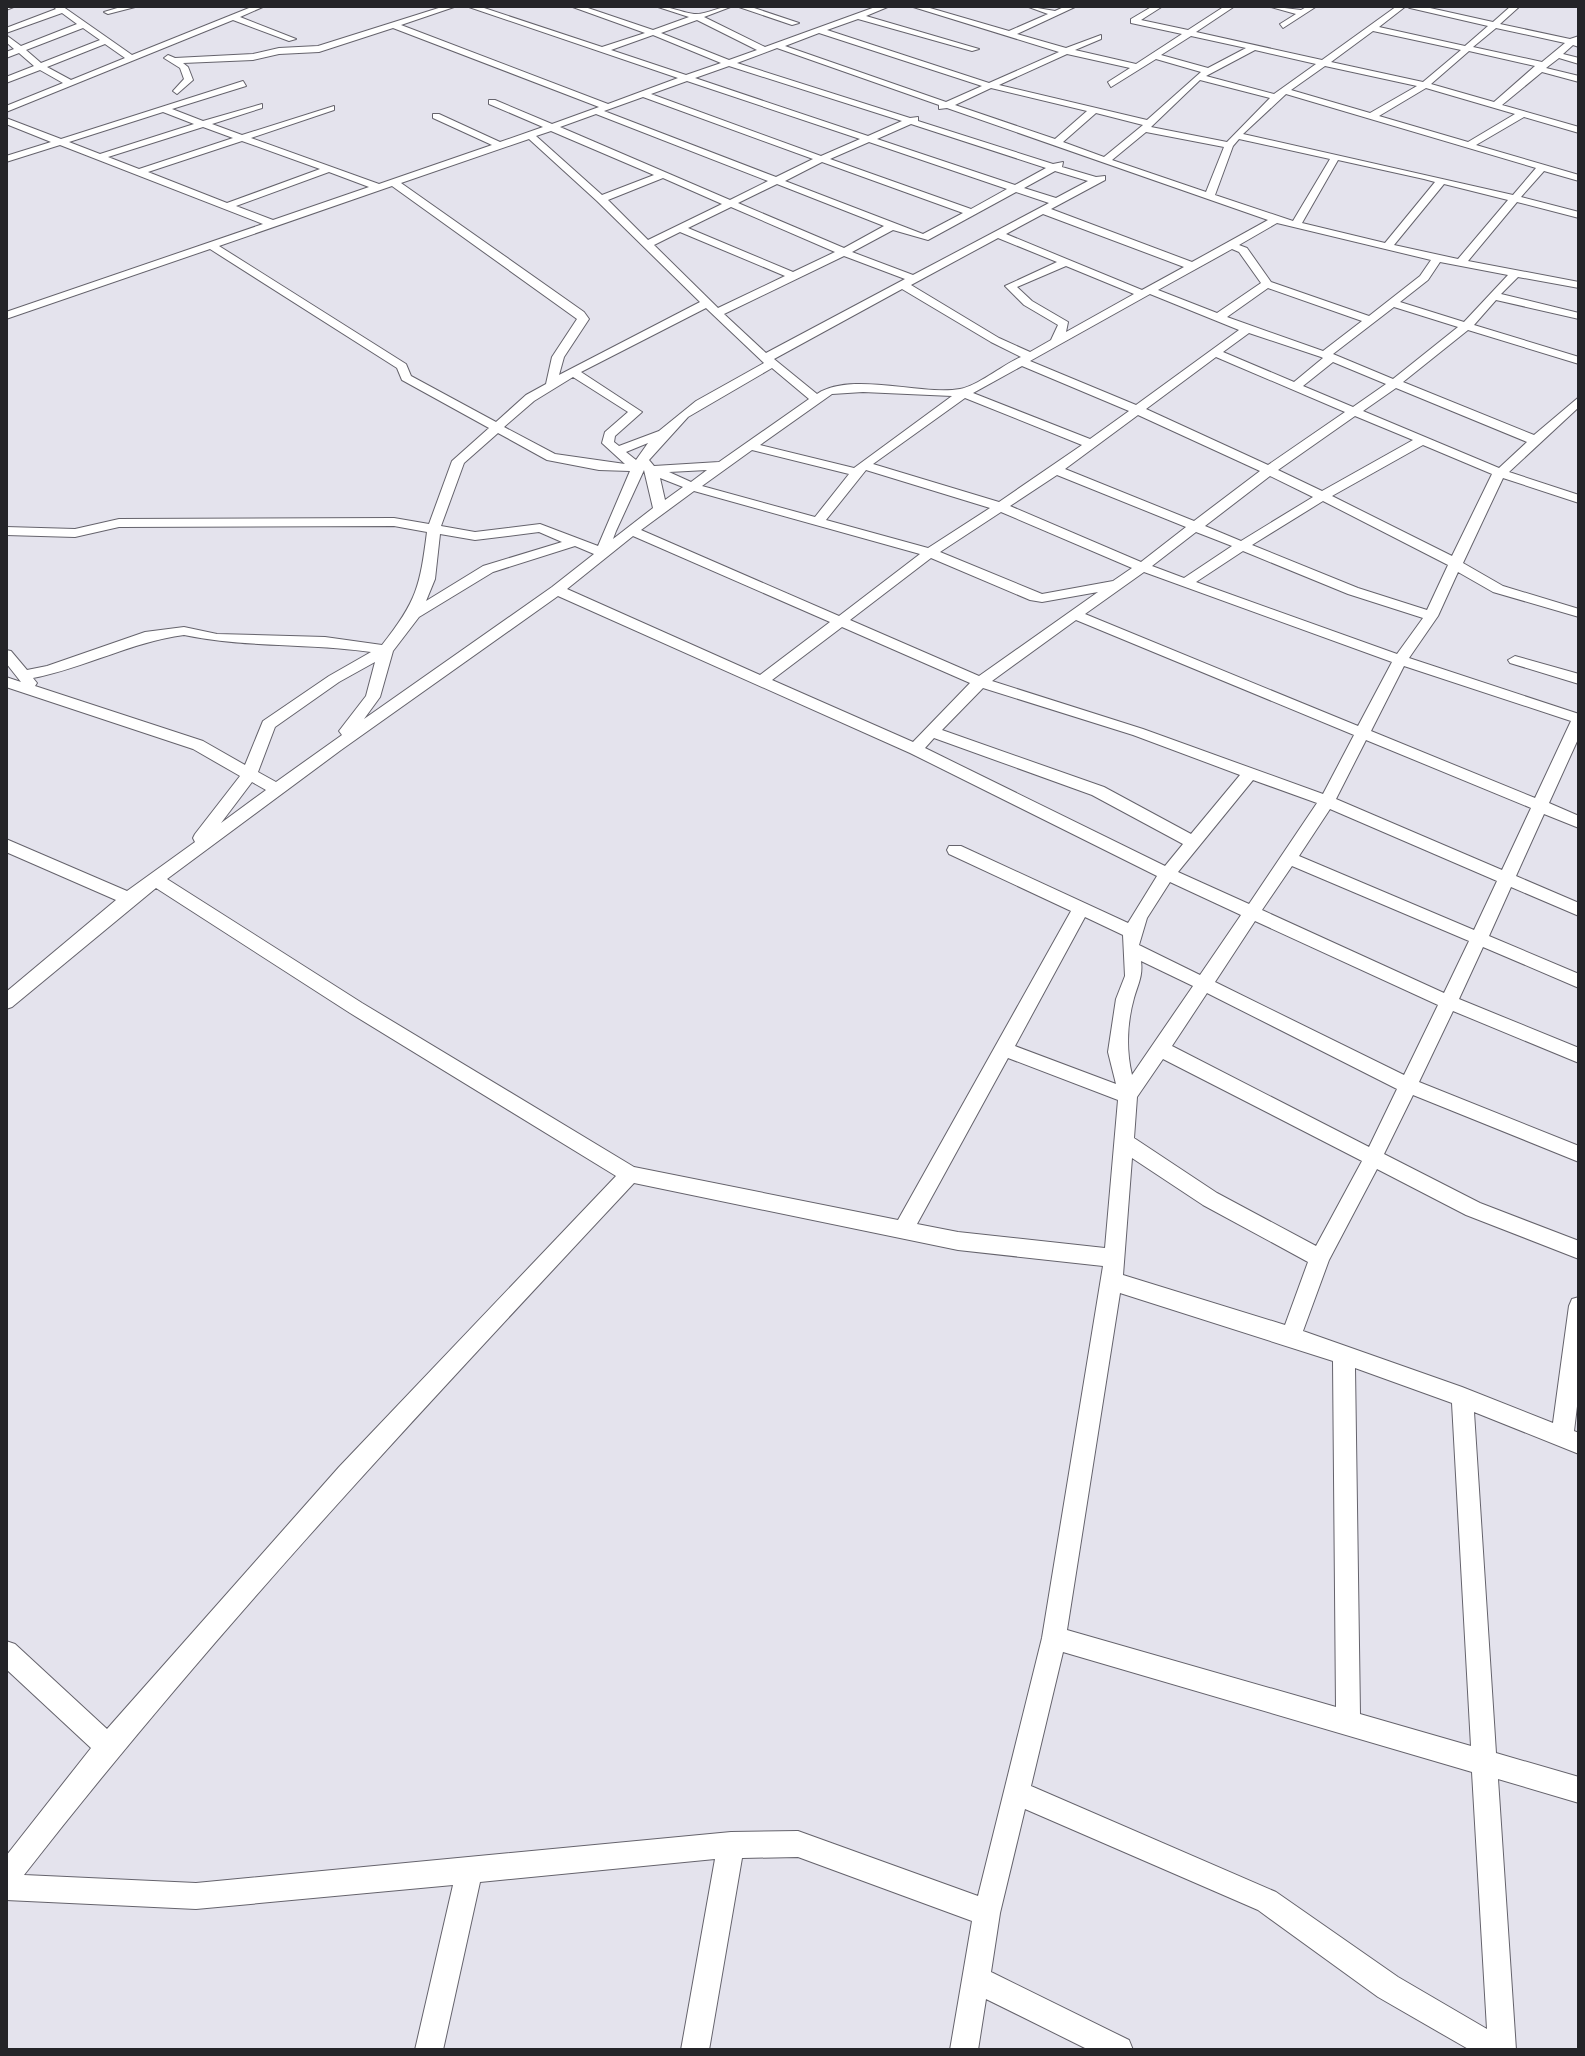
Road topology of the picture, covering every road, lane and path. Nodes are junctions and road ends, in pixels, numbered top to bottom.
1 (12, 6) edge
2 (135, 6) edge
3 (261, 6) edge
4 (453, 6) edge
5 (574, 6) edge
6 (659, 6) edge
7 (729, 6) edge
8 (740, 6) edge
9 (886, 6) edge
10 (914, 6) edge
11 (1030, 6) edge
12 (1073, 6) edge
13 (1141, 6) edge
14 (1231, 6) edge
15 (1271, 6) edge
16 (1313, 6) edge
17 (1402, 6) edge
18 (1410, 6) edge
19 (1516, 6) edge
20 (476, 7) edge
21 (6, 8) edge
22 (60, 8) edge
23 (1156, 8) edge
24 (108, 12) dead end
25 (1303, 13) junction
26 (1055, 14) junction
27 (857, 16) junction
28 (232, 17) junction
29 (697, 17) junction
30 (795, 23) dead end
31 (1497, 24) junction
32 (83, 25) junction
33 (392, 25) junction
34 (1283, 26) dead end
35 (1373, 28) junction
36 (817, 30) junction
37 (6, 31) edge
38 (654, 33) junction
39 (1190, 33) junction
40 (1010, 34) junction
41 (180, 37) junction
42 (1098, 37) dead end
43 (6, 38) edge
44 (292, 39) dead end
45 (105, 41) junction
46 (1576, 41) edge
47 (775, 45) junction
48 (1253, 48) junction
49 (762, 49) junction
50 (975, 49) dead end
51 (1470, 49) junction
52 (20, 50) junction
53 (600, 51) junction
54 (1066, 51) junction
55 (162, 53) junction
56 (1556, 54) junction
57 (6, 55) edge
58 (1152, 55) junction
59 (134, 56) junction
60 (172, 61) junction
61 (1579, 61) edge
62 (726, 62) junction
63 (1180, 63) junction
64 (1226, 63) junction
65 (1323, 64) junction
66 (39, 66) junction
67 (1135, 66) junction
68 (1540, 66) junction
69 (1208, 71) junction
70 (1198, 77) junction
71 (683, 79) junction
72 (1579, 79) edge
73 (6, 80) edge
74 (70, 83) junction
75 (243, 84) dead end
76 (1111, 84) dead end
77 (988, 85) junction
78 (1425, 85) junction
79 (177, 91) dead end
80 (642, 94) junction
81 (1280, 94) junction
82 (492, 102) dead end
83 (1497, 104) junction
84 (948, 105) junction
85 (259, 106) dead end
86 (608, 107) junction
87 (331, 108) dead end
88 (6, 109) edge
89 (165, 110) junction
90 (935, 110) dead end
91 (596, 111) junction
92 (1093, 111) junction
93 (1524, 113) junction
94 (923, 115) dead end
95 (436, 116) dead end
96 (1372, 116) junction
97 (911, 120) junction
98 (6, 121) edge
99 (205, 124) junction
100 (1144, 126) junction
101 (551, 127) junction
102 (1579, 130) edge
103 (530, 135) junction
104 (1238, 136) junction
105 (242, 137) junction
106 (868, 139) junction
107 (60, 142) junction
108 (1055, 144) junction
109 (1471, 144) junction
110 (499, 145) junction
111 (1229, 145) junction
112 (1080, 153) junction
113 (1336, 156) junction
114 (99, 157) junction
115 (6, 159) edge
116 (821, 159) junction
117 (1104, 161) junction
118 (1054, 167) junction
119 (1122, 167) junction
120 (1542, 167) junction
121 (329, 169) junction
122 (139, 172) junction
123 (660, 176) junction
124 (1579, 178) edge
125 (774, 181) junction
126 (1097, 181) junction
127 (1441, 181) junction
128 (393, 182) junction
129 (378, 187) junction
130 (1014, 189) junction
131 (1209, 198) junction
132 (601, 199) junction
133 (1512, 199) junction
134 (1057, 202) junction
135 (727, 204) junction
136 (227, 206) junction
137 (1043, 210) junction
138 (971, 212) junction
139 (1579, 215) edge
140 (1276, 220) junction
141 (271, 223) junction
142 (1296, 224) junction
143 (892, 226) junction
144 (679, 228) junction
145 (998, 234) junction
146 (209, 244) junction
147 (648, 244) junction
148 (1232, 245) junction
149 (1388, 246) junction
150 (844, 252) junction
151 (1437, 258) junction
152 (1462, 261) junction
153 (1066, 262) junction
154 (1192, 266) junction
155 (1515, 273) junction
156 (795, 277) junction
157 (908, 282) junction
158 (1267, 284) junction
159 (1579, 285) edge
160 (1146, 292) junction
161 (1494, 296) junction
162 (706, 303) junction
163 (1393, 303) junction
164 (717, 313) junction
165 (6, 316) edge
166 (1579, 316) edge
167 (1218, 318) junction
168 (1371, 320) junction
169 (1467, 325) junction
170 (1247, 329) junction
171 (1056, 341) junction
172 (1215, 353) junction
173 (1328, 356) junction
174 (1025, 358) junction
175 (769, 361) junction
176 (1579, 361) edge
177 (573, 372) junction
178 (1395, 383) junction
179 (551, 386) junction
180 (1296, 386) junction
181 (964, 393) junction
182 (816, 399) junction
183 (1579, 401) edge
184 (1137, 407) junction
185 (1353, 411) junction
186 (494, 428) junction
187 (658, 435) junction
188 (1423, 440) junction
189 (1537, 441) junction
190 (1091, 444) junction
191 (751, 446) junction
192 (617, 451) junction
193 (724, 465) junction
194 (643, 466) junction
195 (859, 469) junction
196 (1271, 469) junction
197 (1056, 470) junction
198 (1501, 473) junction
199 (693, 487) junction
200 (1325, 496) junction
201 (1579, 499) edge
202 (998, 506) junction
203 (660, 509) junction
204 (819, 521) junction
205 (434, 527) junction
206 (1194, 528) junction
207 (6, 531) edge
208 (632, 531) junction
209 (575, 542) junction
210 (1240, 546) junction
211 (603, 553) junction
212 (930, 553) junction
213 (1455, 563) junction
214 (1142, 567) junction
215 (1186, 583) junction
216 (1119, 584) junction
217 (557, 590) junction
218 (1579, 613) edge
219 (414, 614) junction
220 (1075, 615) junction
221 (1431, 616) junction
222 (839, 622) junction
223 (386, 650) junction
224 (6, 654) edge
225 (1400, 660) junction
226 (1515, 660) dead end
227 (23, 675) junction
228 (1579, 679) edge
229 (763, 680) junction
230 (6, 682) edge
231 (980, 682) junction
232 (35, 690) junction
233 (1579, 719) edge
234 (931, 732) junction
235 (1365, 732) junction
236 (336, 746) junction
237 (915, 749) junction
238 (1250, 773) junction
239 (250, 774) junction
240 (276, 789) junction
241 (1327, 801) junction
242 (1537, 806) junction
243 (1579, 822) edge
244 (1195, 843) junction
245 (6, 845) edge
246 (955, 850) dead end
247 (187, 856) junction
248 (1289, 858) junction
249 (1167, 874) junction
250 (155, 879) junction
251 (1504, 879) junction
252 (129, 899) junction
253 (1081, 909) junction
254 (1579, 910) edge
255 (1254, 913) junction
256 (1479, 938) junction
257 (1131, 940) junction
258 (1579, 981) edge
259 (1206, 984) junction
260 (6, 1002) edge
261 (1448, 1002) junction
262 (1004, 1049) junction
263 (1161, 1049) junction
264 (1579, 1056) edge
265 (1407, 1085) junction
266 (1128, 1096) junction
267 (1124, 1142) junction
268 (1579, 1154) edge
269 (1373, 1158) junction
270 (630, 1174) junction
271 (904, 1229) junction
272 (1579, 1250) edge
273 (1113, 1258) junction
274 (1320, 1258) junction
275 (1112, 1281) junction
276 (1579, 1306) edge
277 (1291, 1336) junction
278 (1344, 1356) junction
279 (1462, 1397) junction
280 (1570, 1441) edge
281 (1054, 1638) junction
282 (6, 1653) edge
283 (1348, 1724) junction
284 (108, 1747) junction
285 (1484, 1761) junction
286 (1579, 1790) edge
287 (1016, 1792) junction
288 (731, 1845) junction
289 (469, 1871) junction
290 (6, 1877) edge
291 (6, 1887) edge
292 (987, 1913) junction
293 (976, 1979) junction
294 (429, 2050) edge
295 (695, 2050) edge
296 (964, 2050) edge
297 (1119, 2050) edge
298 (1499, 2050) edge

1 - 21 street
2 - 24 street
3 - 28 street
4 - 33 street
5 - 38 street
6 - 29 street
7 - 29 street
8 - 30 street
9 - 27 street
10 - 40 street
11 - 26 street
12 - 26 street
13 - 23 street
14 - 39 street
15 - 25 street
16 - 25 street
17 - 35 street
18 - 31 street
19 - 31 street
20 - 53 street
22 - 32 street
22 - 37 street
23 - 39 street
25 - 34 street
26 - 40 street
27 - 36 street
27 - 50 street
28 - 41 street
28 - 44 street
29 - 38 street
29 - 49 street
31 - 46 street
31 - 51 street
32 - 45 street
32 - 52 street
33 - 60 street
33 - 86 street
35 - 51 street
35 - 65 street
36 - 47 street
36 - 77 street
38 - 53 street
38 - 62 street
39 - 48 street
39 - 58 street
40 - 54 street
41 - 55 street
41 - 59 street
42 - 54 street
43 - 52 street
45 - 59 street
45 - 66 street
46 - 56 street
47 - 49 street
47 - 84 street
48 - 64 street
48 - 65 street
49 - 62 street
51 - 68 street
51 - 78 street
52 - 57 street
52 - 66 street
53 - 71 street
54 - 67 street
54 - 77 street
55 - 59 street
55 - 60 street
56 - 61 street
56 - 68 street
58 - 63 street
58 - 67 street
59 - 74 street
60 - 79 street
62 - 71 street
62 - 97 street
63 - 64 street
63 - 69 street
64 - 69 street
65 - 78 street
65 - 81 street
66 - 73 street
66 - 74 street
67 - 76 street
68 - 72 street
68 - 83 street
69 - 70 street
70 - 81 street
70 - 100 street
71 - 80 street
71 - 106 street
74 - 88 street
75 - 89 street
77 - 84 street
77 - 92 street
78 - 83 street
78 - 96 street
80 - 86 street
80 - 116 street
81 - 96 street
81 - 104 street
82 - 101 street
83 - 93 street
84 - 90 street
84 - 108 street
85 - 99 street
86 - 91 street
87 - 105 street
89 - 99 street
89 - 107 street
91 - 101 street
91 - 125 street
92 - 100 street
92 - 108 street
93 - 102 street
93 - 109 street
94 - 97 street
95 - 110 street
96 - 109 street
97 - 106 street
97 - 118 street
98 - 107 street
99 - 105 street
99 - 114 street
100 - 111 street
100 - 117 street
101 - 103 street
101 - 123 street
103 - 110 street
103 - 132 street
104 - 111 street
104 - 113 street
105 - 121 street
105 - 122 street
106 - 116 street
106 - 130 street
107 - 114 street
107 - 115 street
108 - 112 street
109 - 120 street
110 - 128 street
111 - 131 street
112 - 117 street
112 - 118 street
113 - 127 street
113 - 142 street
114 - 122 street
116 - 125 street
116 - 138 street
117 - 119 street
118 - 126 street
118 - 130 street
119 - 126 street
119 - 131 street
120 - 124 street
120 - 133 street
121 - 129 street
121 - 136 street
122 - 136 street
123 - 132 street
123 - 135 street
125 - 135 street
125 - 143 street
126 - 134 street
127 - 133 street
127 - 149 street
128 - 129 street
128 - 179 street
129 - 141 street
130 - 134 street
130 - 138 street
131 - 140 street
132 - 147 street
133 - 139 street
133 - 152 street
134 - 137 street
135 - 144 street
135 - 150 street
136 - 141 street
137 - 145 street
137 - 154 street
138 - 143 street
140 - 142 street
140 - 148 street
141 - 146 street
142 - 149 street
143 - 150 street
144 - 147 street
144 - 156 street
145 - 153 street
145 - 157 street
146 - 165 street
146 - 186 street
147 - 162 street
148 - 154 street
148 - 158 street
149 - 151 street
150 - 156 street
150 - 157 street
151 - 152 street
151 - 163 street
152 - 155 street
153 - 160 street
153 - 171 street
154 - 160 street
155 - 159 street
155 - 161 street
156 - 164 street
157 - 174 street
157 - 175 street
158 - 167 street
158 - 168 street
160 - 167 street
160 - 171 street
161 - 166 street
161 - 169 street
162 - 164 street
162 - 177 street
163 - 168 street
163 - 169 street
164 - 175 street
167 - 170 street
168 - 173 street
169 - 176 street
169 - 178 street
170 - 172 street
170 - 173 street
171 - 174 street
172 - 180 street
172 - 184 street
173 - 178 street
173 - 180 street
174 - 181 street
174 - 184 street
175 - 182 street
175 - 187 street
177 - 179 street
177 - 192 street
178 - 185 street
178 - 189 street
179 - 186 street
180 - 185 street
181 - 182 street
181 - 190 street
181 - 195 street
182 - 191 street
183 - 189 street
184 - 190 street
184 - 196 street
185 - 188 street
185 - 196 street
186 - 194 street
186 - 205 street
187 - 192 street
187 - 194 street
188 - 198 street
188 - 200 street
189 - 198 street
190 - 197 street
191 - 193 street
191 - 195 street
192 - 194 street
193 - 194 street
193 - 199 street
194 - 199 street
194 - 203 street
194 - 211 street
195 - 202 street
195 - 204 street
196 - 200 street
196 - 206 street
197 - 202 street
197 - 206 street
198 - 201 street
198 - 213 street
199 - 203 street
199 - 204 street
200 - 210 street
200 - 213 street
202 - 212 street
202 - 214 street
203 - 208 street
204 - 212 street
205 - 207 street
205 - 209 street
205 - 219 street
206 - 210 street
206 - 214 street
208 - 211 street
208 - 222 street
209 - 211 street
209 - 219 street
210 - 215 street
210 - 221 street
211 - 217 street
212 - 216 street
212 - 222 street
213 - 218 street
213 - 221 street
214 - 215 street
214 - 216 street
215 - 225 street
216 - 220 street
217 - 229 street
217 - 236 street
219 - 223 street
220 - 231 street
220 - 235 street
221 - 225 street
222 - 229 street
222 - 231 street
223 - 227 street
223 - 236 street
223 - 239 street
224 - 227 street
225 - 233 street
225 - 235 street
226 - 228 street
227 - 232 street
229 - 237 street
230 - 232 street
231 - 234 street
231 - 238 street
232 - 239 street
233 - 242 street
234 - 237 street
234 - 244 street
235 - 241 street
235 - 242 street
236 - 240 street
237 - 249 street
238 - 241 street
238 - 244 street
239 - 240 street
239 - 247 street
240 - 247 street
241 - 248 street
241 - 251 street
242 - 243 street
242 - 251 street
244 - 249 street
245 - 252 street
246 - 253 street
247 - 250 street
248 - 255 street
248 - 256 street
249 - 255 street
249 - 257 street
250 - 252 street
250 - 270 street
251 - 254 street
251 - 256 street
252 - 260 street
253 - 257 street
253 - 262 street
255 - 259 street
255 - 261 street
256 - 258 street
256 - 261 street
257 - 259 street
257 - 266 street
259 - 263 street
259 - 265 street
261 - 264 street
261 - 265 street
262 - 266 street
262 - 271 street
263 - 266 street
263 - 269 street
265 - 268 street
265 - 269 street
266 - 267 street
267 - 273 street
267 - 274 street
269 - 272 street
269 - 274 street
270 - 271 street
270 - 284 street
271 - 273 street
273 - 275 street
274 - 277 street
275 - 277 street
275 - 281 street
276 - 280 street
277 - 278 street
278 - 279 street
278 - 283 street
279 - 280 street
279 - 285 street
281 - 283 street
281 - 287 street
282 - 284 street
283 - 285 street
284 - 290 street
285 - 286 street
285 - 298 street
287 - 292 street
287 - 298 street
288 - 289 street
288 - 292 street
288 - 295 street
289 - 291 street
289 - 294 street
292 - 293 street
293 - 296 street
293 - 297 street

